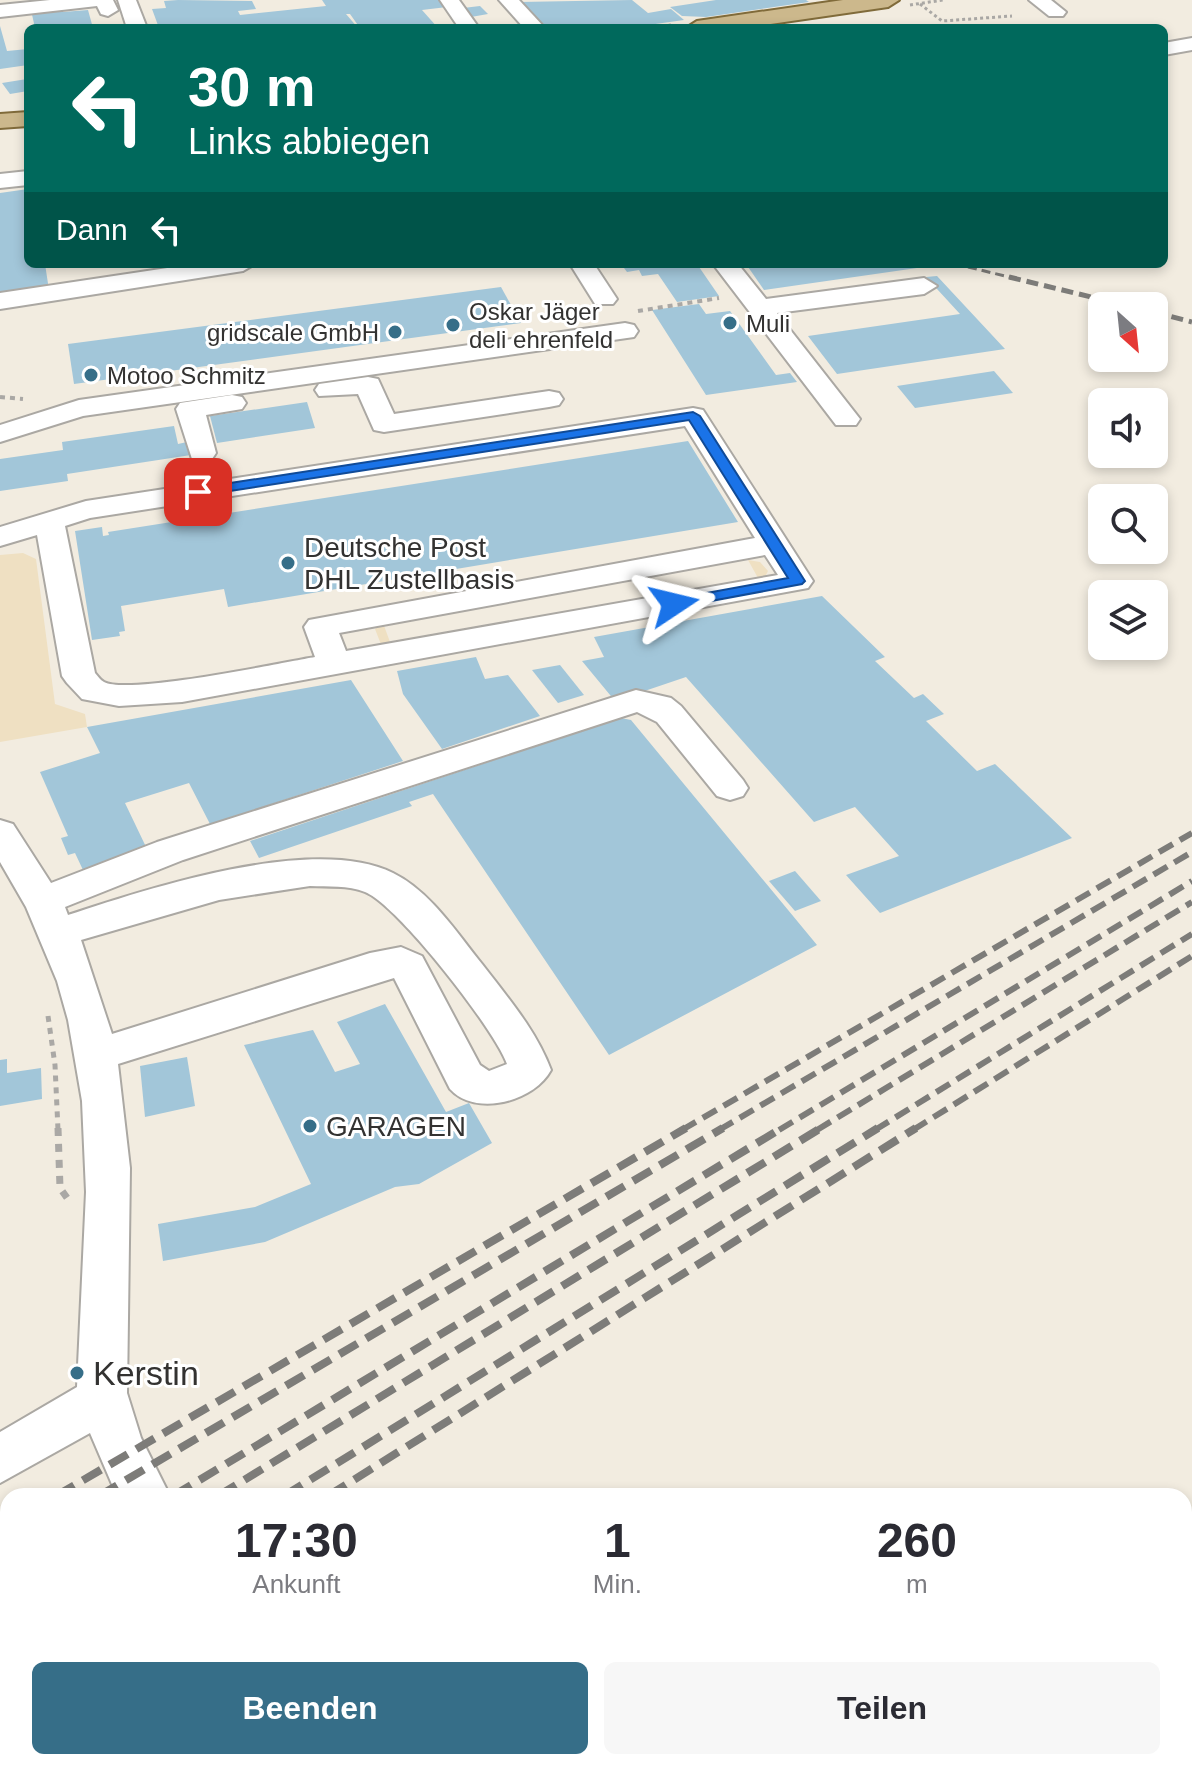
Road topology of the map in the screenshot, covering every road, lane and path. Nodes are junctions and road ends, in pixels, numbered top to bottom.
1 (127, 0) edge
2 (449, 0) edge
3 (508, 0) edge
4 (885, 0) edge
5 (1038, 0) edge
6 (104, 3) edge
7 (823, 4) edge
8 (919, 4) dead end
9 (0, 11) edge
10 (1056, 12) dead end
11 (1012, 16) dead end
12 (136, 24) edge
13 (466, 24) edge
14 (531, 24) edge
15 (732, 24) edge
16 (1192, 44) edge
17 (1168, 48) edge
18 (24, 119) edge
19 (0, 121) edge
20 (24, 178) edge
21 (0, 181) edge
22 (217, 268) edge
23 (585, 268) edge
24 (728, 268) edge
25 (924, 286) dead end
26 (604, 299) dead end
27 (0, 301) edge
28 (753, 301) junction
29 (643, 310) dead end
30 (625, 331) dead end
31 (0, 397) edge
32 (549, 399) dead end
33 (36, 401) dead end
34 (846, 419) dead end
35 (0, 434) edge
36 (202, 453) dead end
37 (49, 519) junction
38 (0, 537) edge
39 (773, 544) junction
40 (335, 665) junction
41 (730, 788) dead end
42 (0, 833) edge
43 (50, 917) junction
44 (46, 1002) dead end
45 (98, 1054) junction
46 (106, 1243) junction
47 (103, 1398) junction
48 (0, 1459) edge
49 (140, 1488) edge

1 - 12 street
2 - 13 street
3 - 14 street
4 - 7 main road
5 - 10 street
6 - 9 street
7 - 15 main road
8 - 11 path
16 - 17 street
18 - 19 main road
20 - 21 street
22 - 27 street
23 - 26 street
24 - 28 street
25 - 28 street
28 - 29 path
28 - 34 street
30 - 35 street
31 - 33 path
32 - 36 street
37 - 38 street
37 - 39 street
37 - 40 street
39 - 40 street
39 - 40 street
41 - 43 street
42 - 43 street
43 - 45 street
43 - 45 street
44 - 46 path
45 - 46 street
46 - 47 street
47 - 48 street
47 - 49 street

